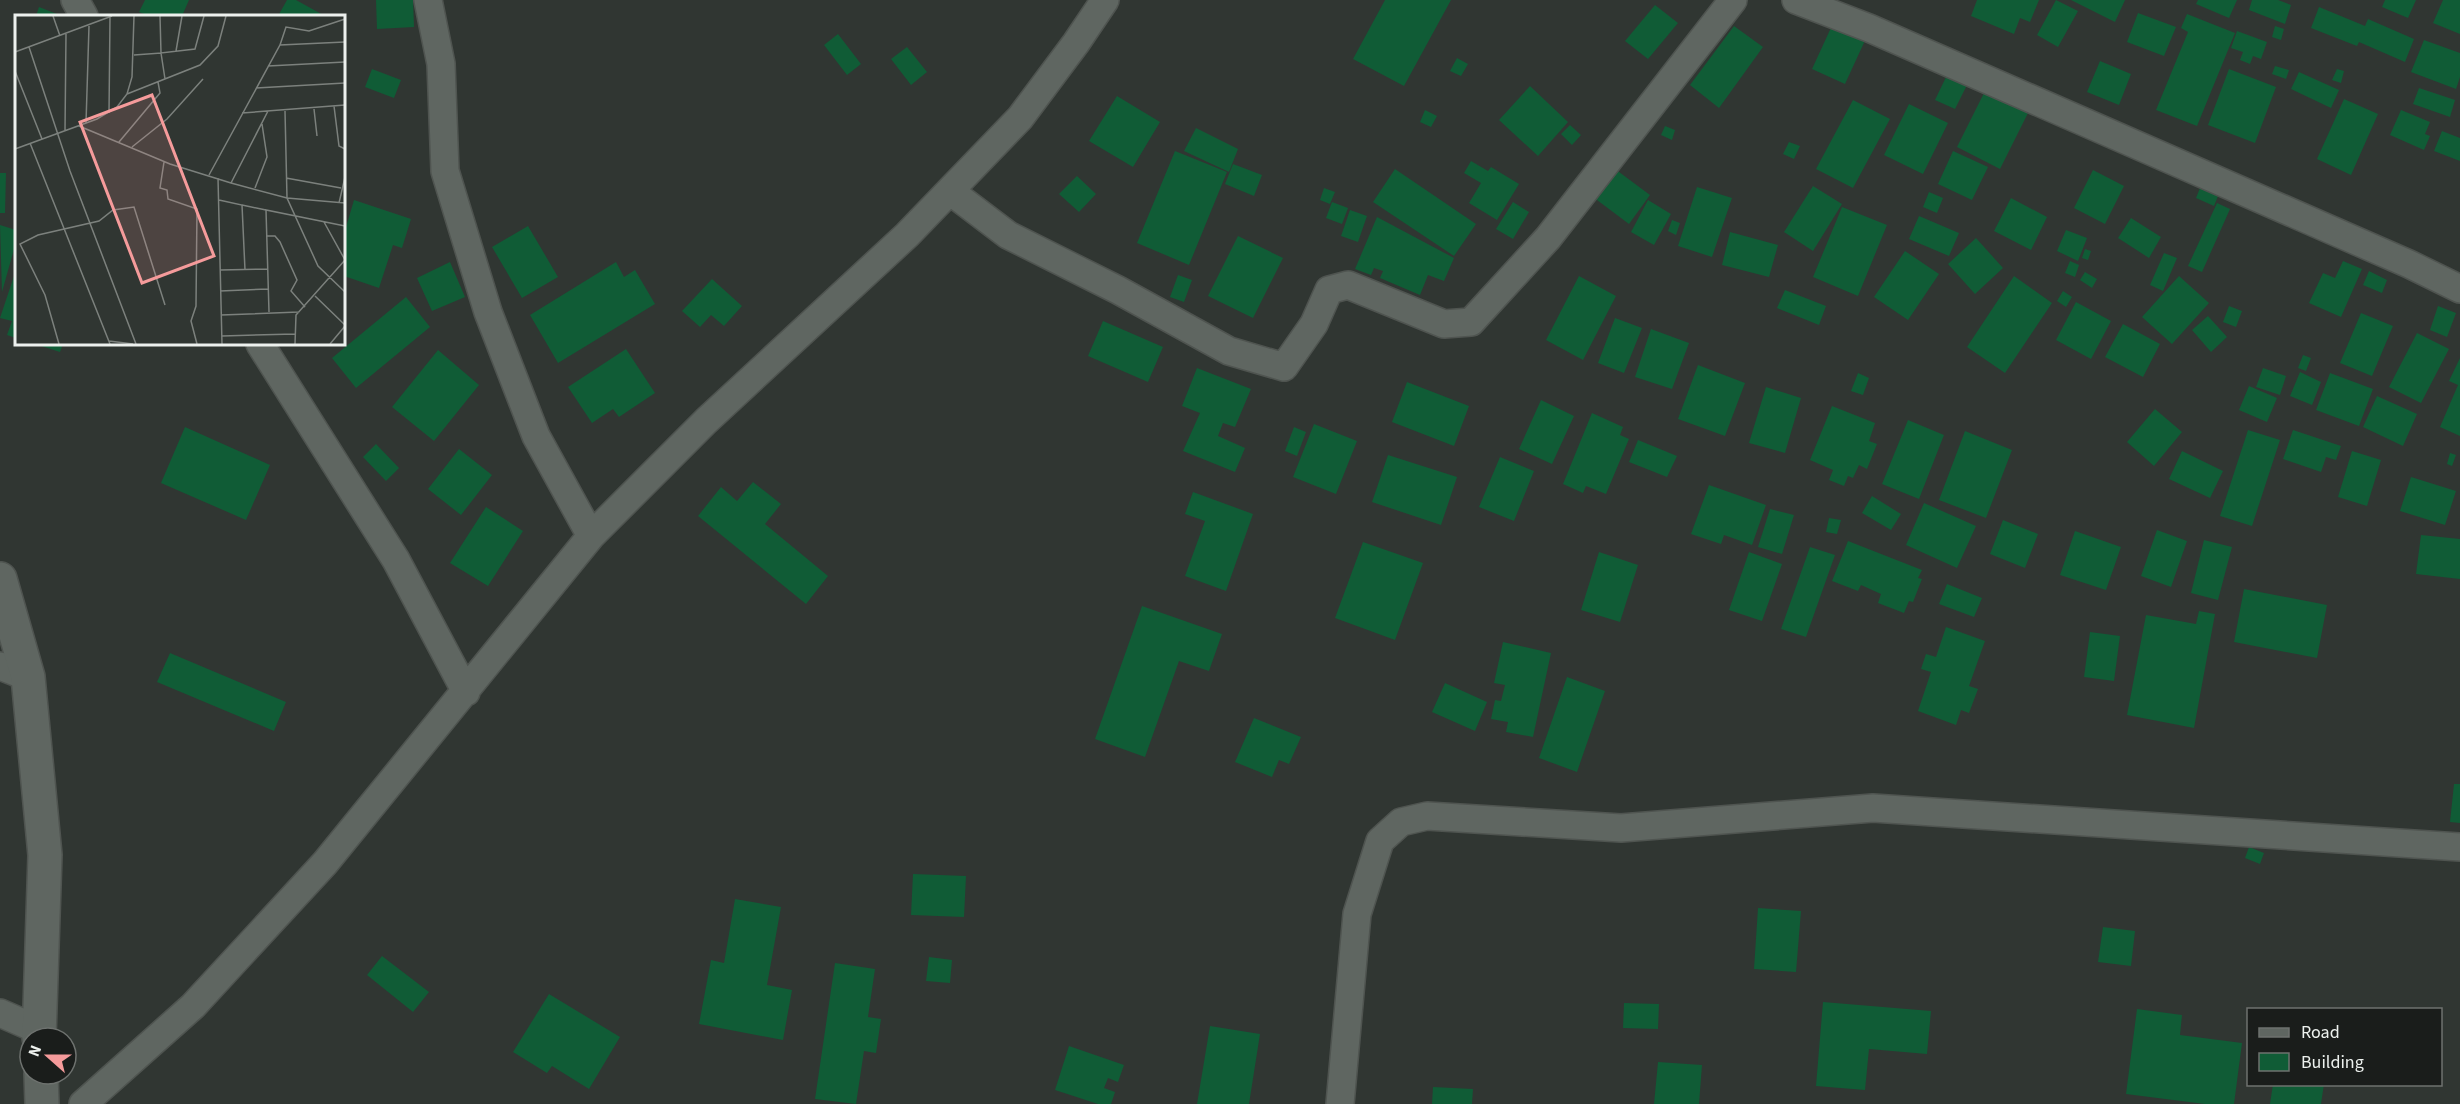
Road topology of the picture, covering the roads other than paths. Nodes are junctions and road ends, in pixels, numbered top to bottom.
1 (75, 0) edge
2 (428, 0) edge
3 (1105, 0) edge
4 (1733, 0) edge
5 (1796, 0) edge
6 (83, 15) edge
7 (950, 191) junction
8 (2460, 290) edge
9 (261, 345) edge
10 (591, 536) junction
11 (0, 579) edge
12 (14, 671) edge
13 (466, 692) junction
14 (2460, 847) edge
15 (0, 1014) edge
16 (23, 1026) edge
17 (39, 1026) edge
18 (41, 1086) edge
19 (42, 1104) edge
20 (83, 1104) edge
21 (1340, 1104) edge

1 - 6 street
2 - 10 street
3 - 7 street
4 - 7 street
5 - 8 street
7 - 10 street
9 - 13 street
10 - 13 street
11 - 12 street
12 - 17 street
13 - 20 street
14 - 21 street
15 - 16 street
18 - 19 street

